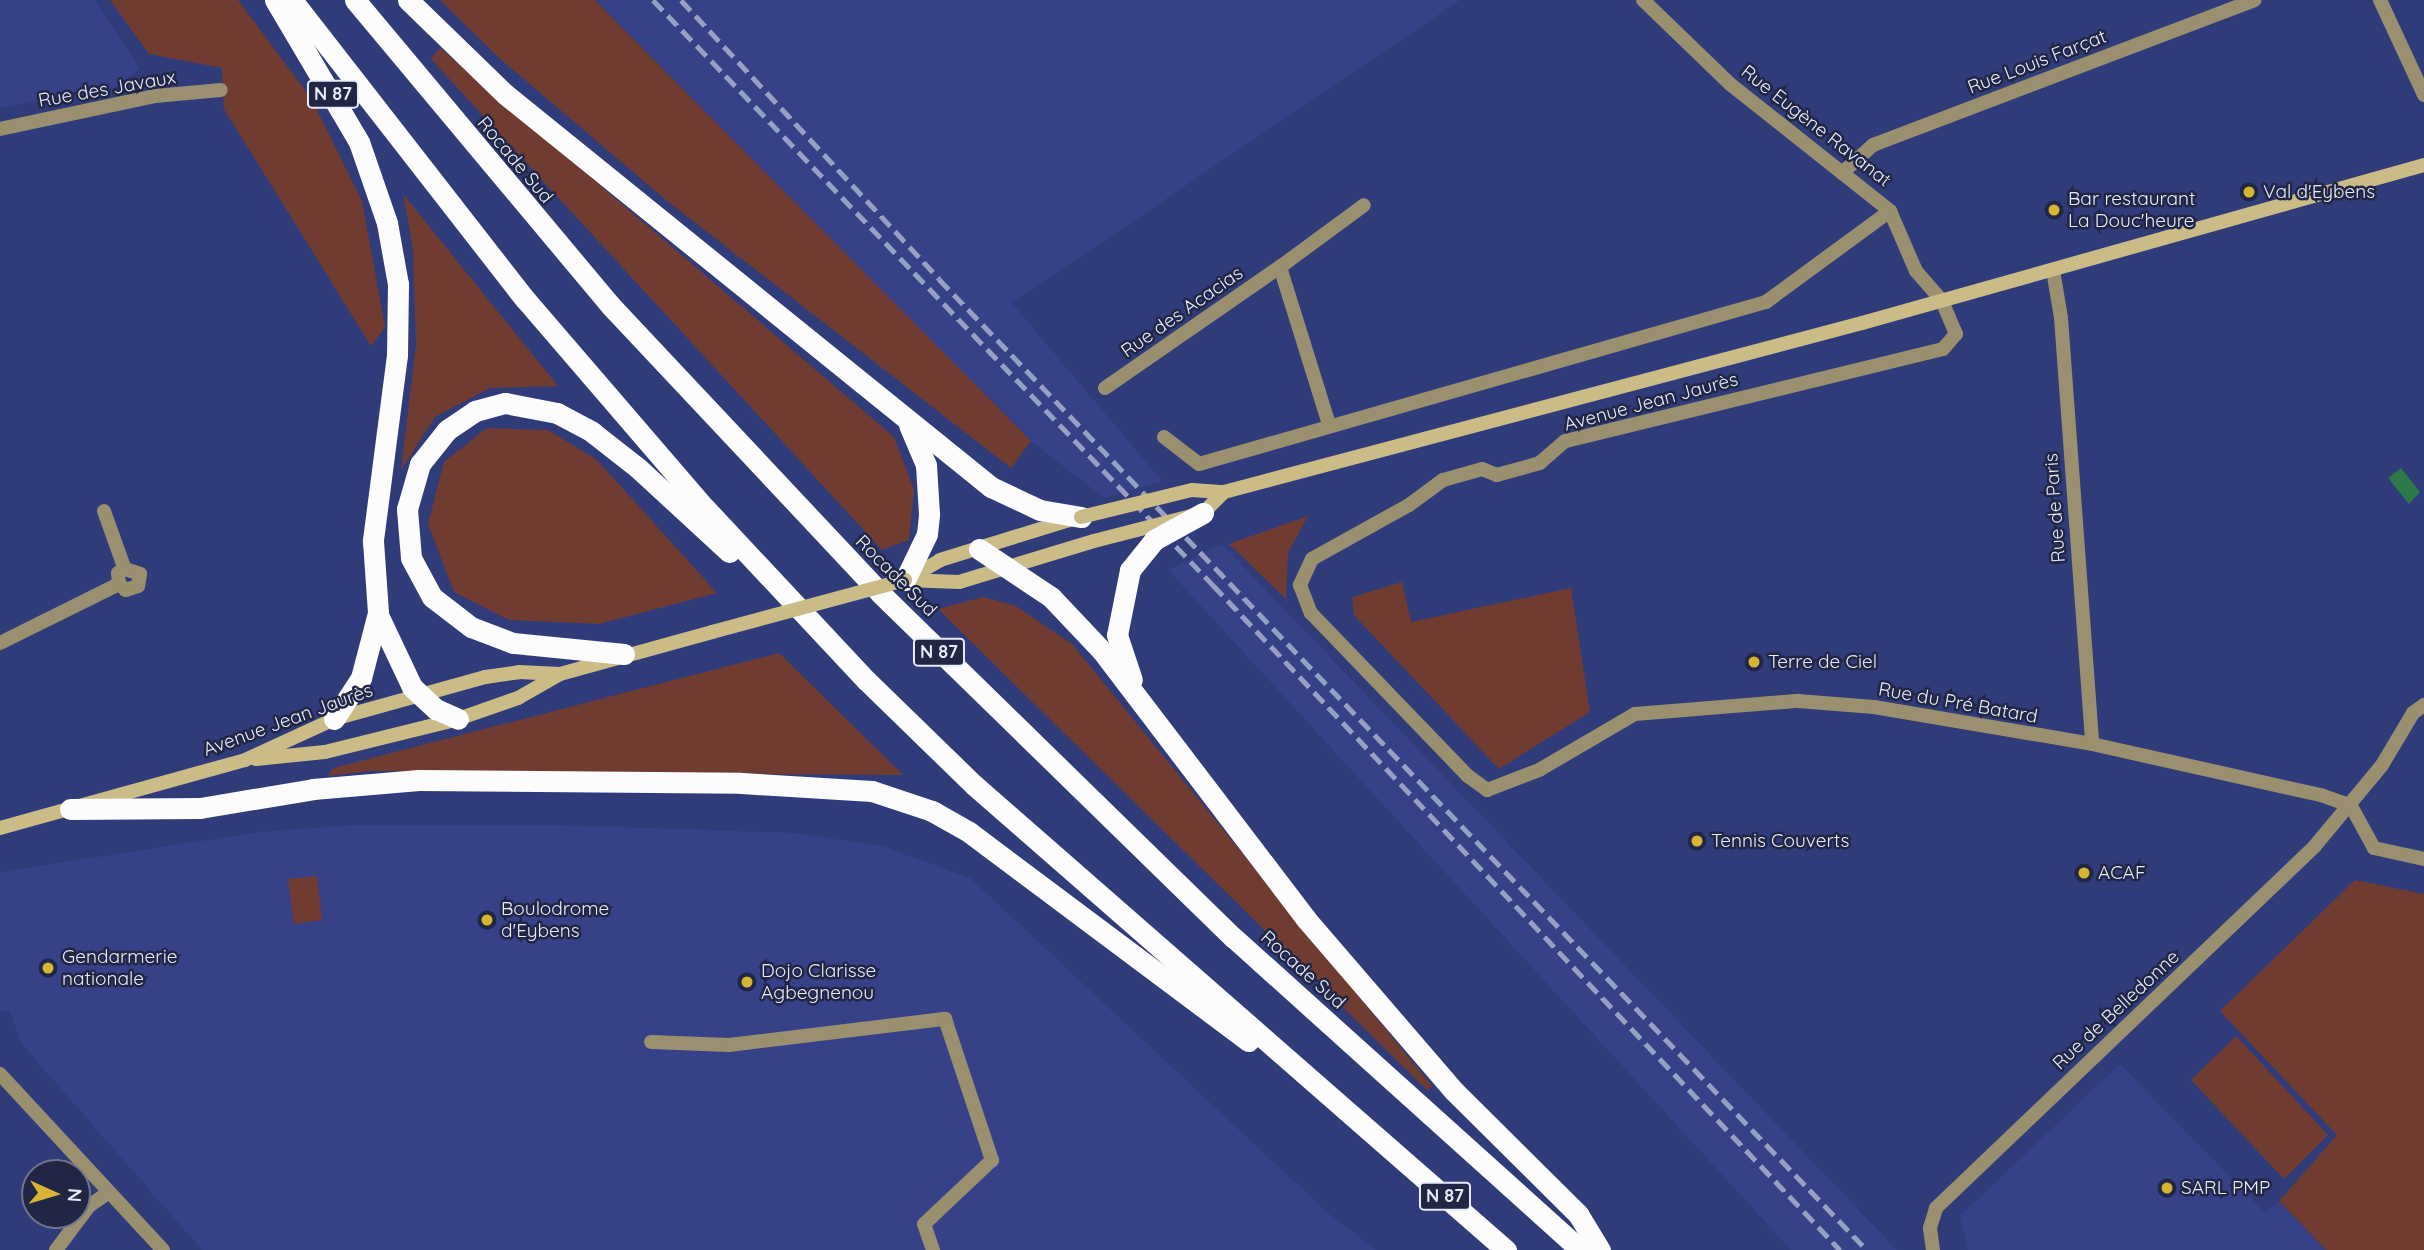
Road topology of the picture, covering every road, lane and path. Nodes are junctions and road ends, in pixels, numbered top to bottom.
1 (275, 0) edge
2 (292, 0) edge
3 (355, 0) edge
4 (408, 0) edge
5 (1643, 0) edge
6 (2254, 0) edge
7 (2380, 0) edge
8 (221, 90) dead end
9 (2424, 95) edge
10 (0, 129) edge
11 (2424, 165) edge
12 (1842, 173) junction
13 (1364, 205) dead end
14 (1890, 211) junction
15 (1280, 267) junction
16 (2053, 270) junction
17 (1942, 300) junction
18 (1105, 388) dead end
19 (907, 420) junction
20 (1328, 424) junction
21 (1164, 437) dead end
22 (1224, 492) junction
23 (103, 510) dead end
24 (1203, 513) junction
25 (1081, 517) junction
26 (979, 549) junction
27 (124, 566) dead end
28 (1009, 567) junction
29 (905, 580) junction
30 (119, 584) dead end
31 (377, 613) junction
32 (0, 643) edge
33 (624, 654) junction
34 (560, 674) junction
35 (866, 680) junction
36 (1138, 695) junction
37 (420, 696) junction
38 (2424, 705) edge
39 (334, 719) junction
40 (458, 719) junction
41 (2092, 744) junction
42 (245, 760) junction
43 (1487, 790) joint
44 (2351, 806) junction
45 (70, 809) junction
46 (0, 828) edge
47 (2424, 859) edge
48 (651, 1042) dead end
49 (0, 1074) edge
50 (1384, 1143) junction
51 (108, 1192) junction
52 (56, 1250) edge
53 (163, 1250) edge
54 (933, 1250) edge
55 (1506, 1250) edge
56 (1580, 1250) edge
57 (1600, 1250) edge
58 (1933, 1250) edge

1 - 31 highway, N 87
2 - 35 highway, N 87
3 - 56 highway, Rocade Sud / N 87
4 - 19 highway
5 - 12 street, Rue Eugène Ravanat
6 - 12 street, Rue Louis Farçat
7 - 9 street
8 - 10 street, Rue des Javaux
11 - 16 main road, Avenue Jean Jaurès
12 - 14 street, Rue Eugène Ravanat
13 - 15 street, Rue des Acacias
14 - 17 street, Rue Eugène Ravanat
14 - 20 street
15 - 18 street, Rue des Acacias
15 - 20 street
16 - 17 main road, Avenue Jean Jaurès
16 - 41 street, Rue de Paris
17 - 22 main road, Avenue Jean Jaurès
17 - 43 street, Avenue Jean Jaurès
19 - 25 highway
19 - 29 highway
20 - 21 street
22 - 24 main road, bridge
22 - 25 main road, bridge
23 - 27 street
24 - 28 main road, bridge
24 - 36 highway, bridge
25 - 26 main road
26 - 28 highway
26 - 29 main road
28 - 29 main road
28 - 36 highway
29 - 33 main road, Avenue Jean Jaurès, bridge
30 - 32 street
31 - 37 highway
31 - 39 highway
33 - 34 main road, Avenue Jean Jaurès
33 - 35 highway
34 - 37 main road, Avenue Jean Jaurès
34 - 40 main road
35 - 50 highway, N 87
36 - 57 highway
37 - 39 main road, Avenue Jean Jaurès
37 - 40 highway
38 - 44 street, Rue de Belledonne
39 - 42 main road, Avenue Jean Jaurès
40 - 42 main road
41 - 43 street, Rue du Pré Batard
41 - 44 street, Rue du Pré Batard
42 - 45 main road, Avenue Jean Jaurès
44 - 47 street
44 - 58 street, Rue de Belledonne
45 - 46 main road, Avenue Jean Jaurès
45 - 50 highway
48 - 54 street
49 - 51 street
50 - 55 highway, N 87
51 - 52 street
51 - 53 street

